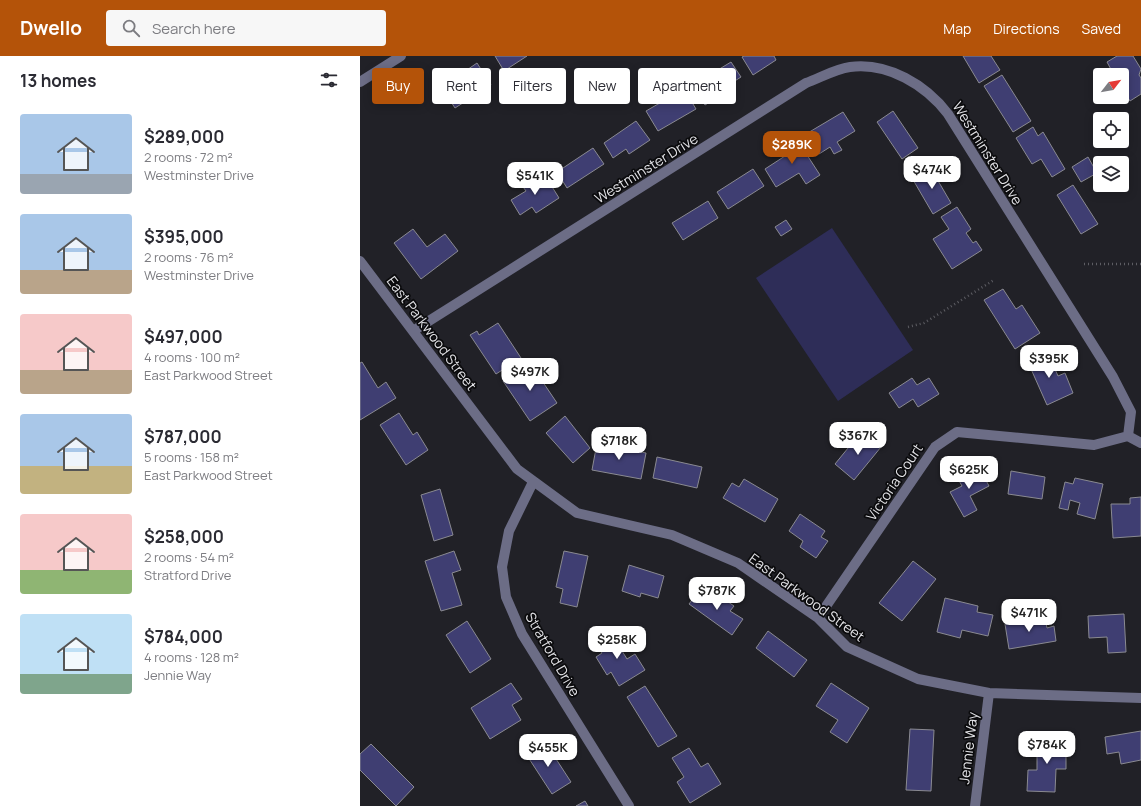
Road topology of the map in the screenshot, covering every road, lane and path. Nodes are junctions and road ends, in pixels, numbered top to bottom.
1 (402, 56) edge
2 (360, 82) edge
3 (360, 261) edge
4 (1084, 264) dead end
5 (1141, 264) edge
6 (994, 280) dead end
7 (908, 327) dead end
8 (413, 330) junction
9 (1128, 436) junction
10 (1141, 443) edge
11 (533, 482) junction
12 (818, 618) junction
13 (989, 694) junction
14 (1141, 698) edge
15 (629, 806) edge
16 (975, 806) edge

1 - 2 street
3 - 8 street, East Parkwood Street
4 - 5 path
6 - 7 path
8 - 9 street, Westminster Drive
8 - 11 street, East Parkwood Street
9 - 10 street
9 - 12 street, Victoria Court
11 - 12 street, East Parkwood Street
11 - 15 street, Stratford Drive
12 - 13 street, East Parkwood Street
13 - 14 street, East Parkwood Street
13 - 16 street, Jennie Way

